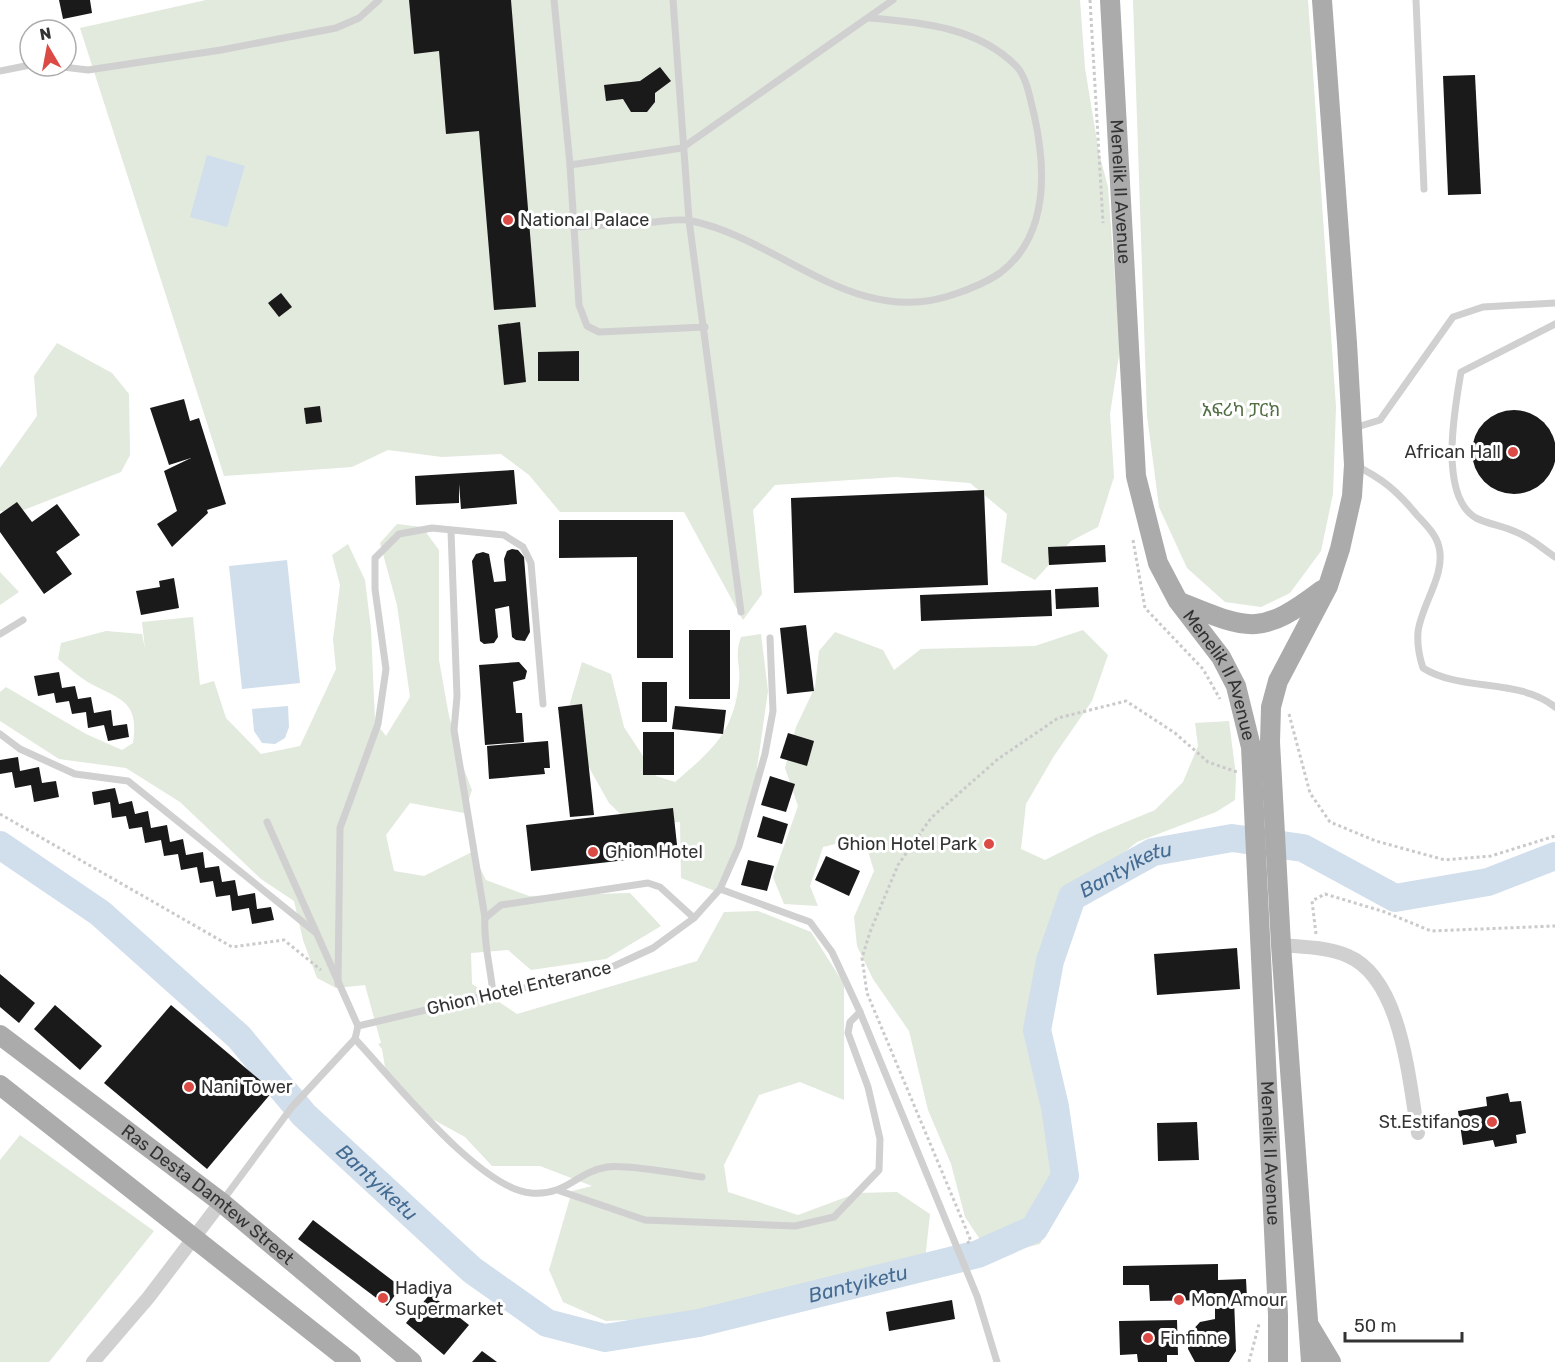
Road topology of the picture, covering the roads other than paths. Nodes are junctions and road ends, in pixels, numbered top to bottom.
1 (379, 0) edge
2 (554, 0) edge
3 (673, 0) edge
4 (893, 0) edge
5 (1110, 0) edge
6 (1322, 0) edge
7 (1416, 0) edge
8 (869, 18) junction
9 (18, 67) edge
10 (78, 69) edge
11 (0, 71) edge
12 (682, 148) junction
13 (570, 165) junction
14 (1424, 189) dead end
15 (689, 220) junction
16 (574, 227) junction
17 (1555, 303) edge
18 (1555, 324) edge
19 (705, 327) junction
20 (1352, 429) junction
21 (1353, 465) junction
22 (451, 531) junction
23 (1555, 557) edge
24 (1328, 586) junction
25 (1178, 601) junction
26 (741, 612) dead end
27 (23, 620) dead end
28 (0, 634) edge
29 (770, 638) dead end
30 (543, 704) dead end
31 (1555, 707) edge
32 (0, 734) edge
33 (1262, 788) junction
34 (267, 822) dead end
35 (720, 890) junction
36 (485, 918) junction
37 (694, 918) junction
38 (315, 932) junction
39 (1280, 939) junction
40 (339, 984) junction
41 (493, 994) junction
42 (860, 1012) junction
43 (358, 1026) junction
44 (0, 1035) edge
45 (355, 1039) junction
46 (0, 1085) edge
47 (1418, 1133) dead end
48 (702, 1177) dead end
49 (560, 1191) junction
50 (221, 1202) junction
51 (195, 1237) junction
52 (1310, 1327) junction
53 (1277, 1352) edge
54 (93, 1362) edge
55 (351, 1362) edge
56 (412, 1362) edge
57 (998, 1362) edge
58 (1267, 1362) edge
59 (1311, 1362) edge
60 (1331, 1362) edge

1 - 10 lane
2 - 13 lane
3 - 12 lane
4 - 8 lane
5 - 25 main road, Menelik II Avenue
6 - 20 main road, Menelik II Avenue
7 - 14 lane
8 - 12 lane
8 - 15 lane
9 - 11 lane
12 - 13 lane
12 - 15 lane
13 - 16 lane
15 - 16 lane
15 - 19 lane
16 - 19 lane
17 - 20 lane
18 - 23 lane
19 - 26 lane
20 - 21 main road, Menelik II Avenue
21 - 24 main road, Menelik II Avenue
21 - 31 lane
22 - 30 lane
22 - 36 lane
22 - 40 lane
24 - 25 main road
24 - 33 main road, Menelik II Avenue
25 - 33 main road, Menelik II Avenue
27 - 28 lane
29 - 35 lane, Ghion Hotel Enterance
32 - 38 lane
33 - 39 main road, Menelik II Avenue
33 - 53 main road, Menelik II Avenue
34 - 38 lane
35 - 37 lane, Ghion Hotel Enterance
35 - 42 lane
36 - 37 lane
36 - 41 lane
37 - 41 lane, Ghion Hotel Enterance
38 - 40 lane
39 - 47 street
39 - 52 main road, Menelik II Avenue
40 - 43 lane
41 - 43 lane, Ghion Hotel Enterance
42 - 49 lane
42 - 57 lane
43 - 45 lane
44 - 50 main road, Ras Desta Damtew Street
45 - 49 lane
45 - 50 lane
46 - 51 main road
48 - 49 lane
50 - 51 street
50 - 56 main road, Ras Desta Damtew Street
51 - 54 street
51 - 55 main road
52 - 59 main road, Menelik II Avenue
52 - 60 main road
53 - 58 main road

